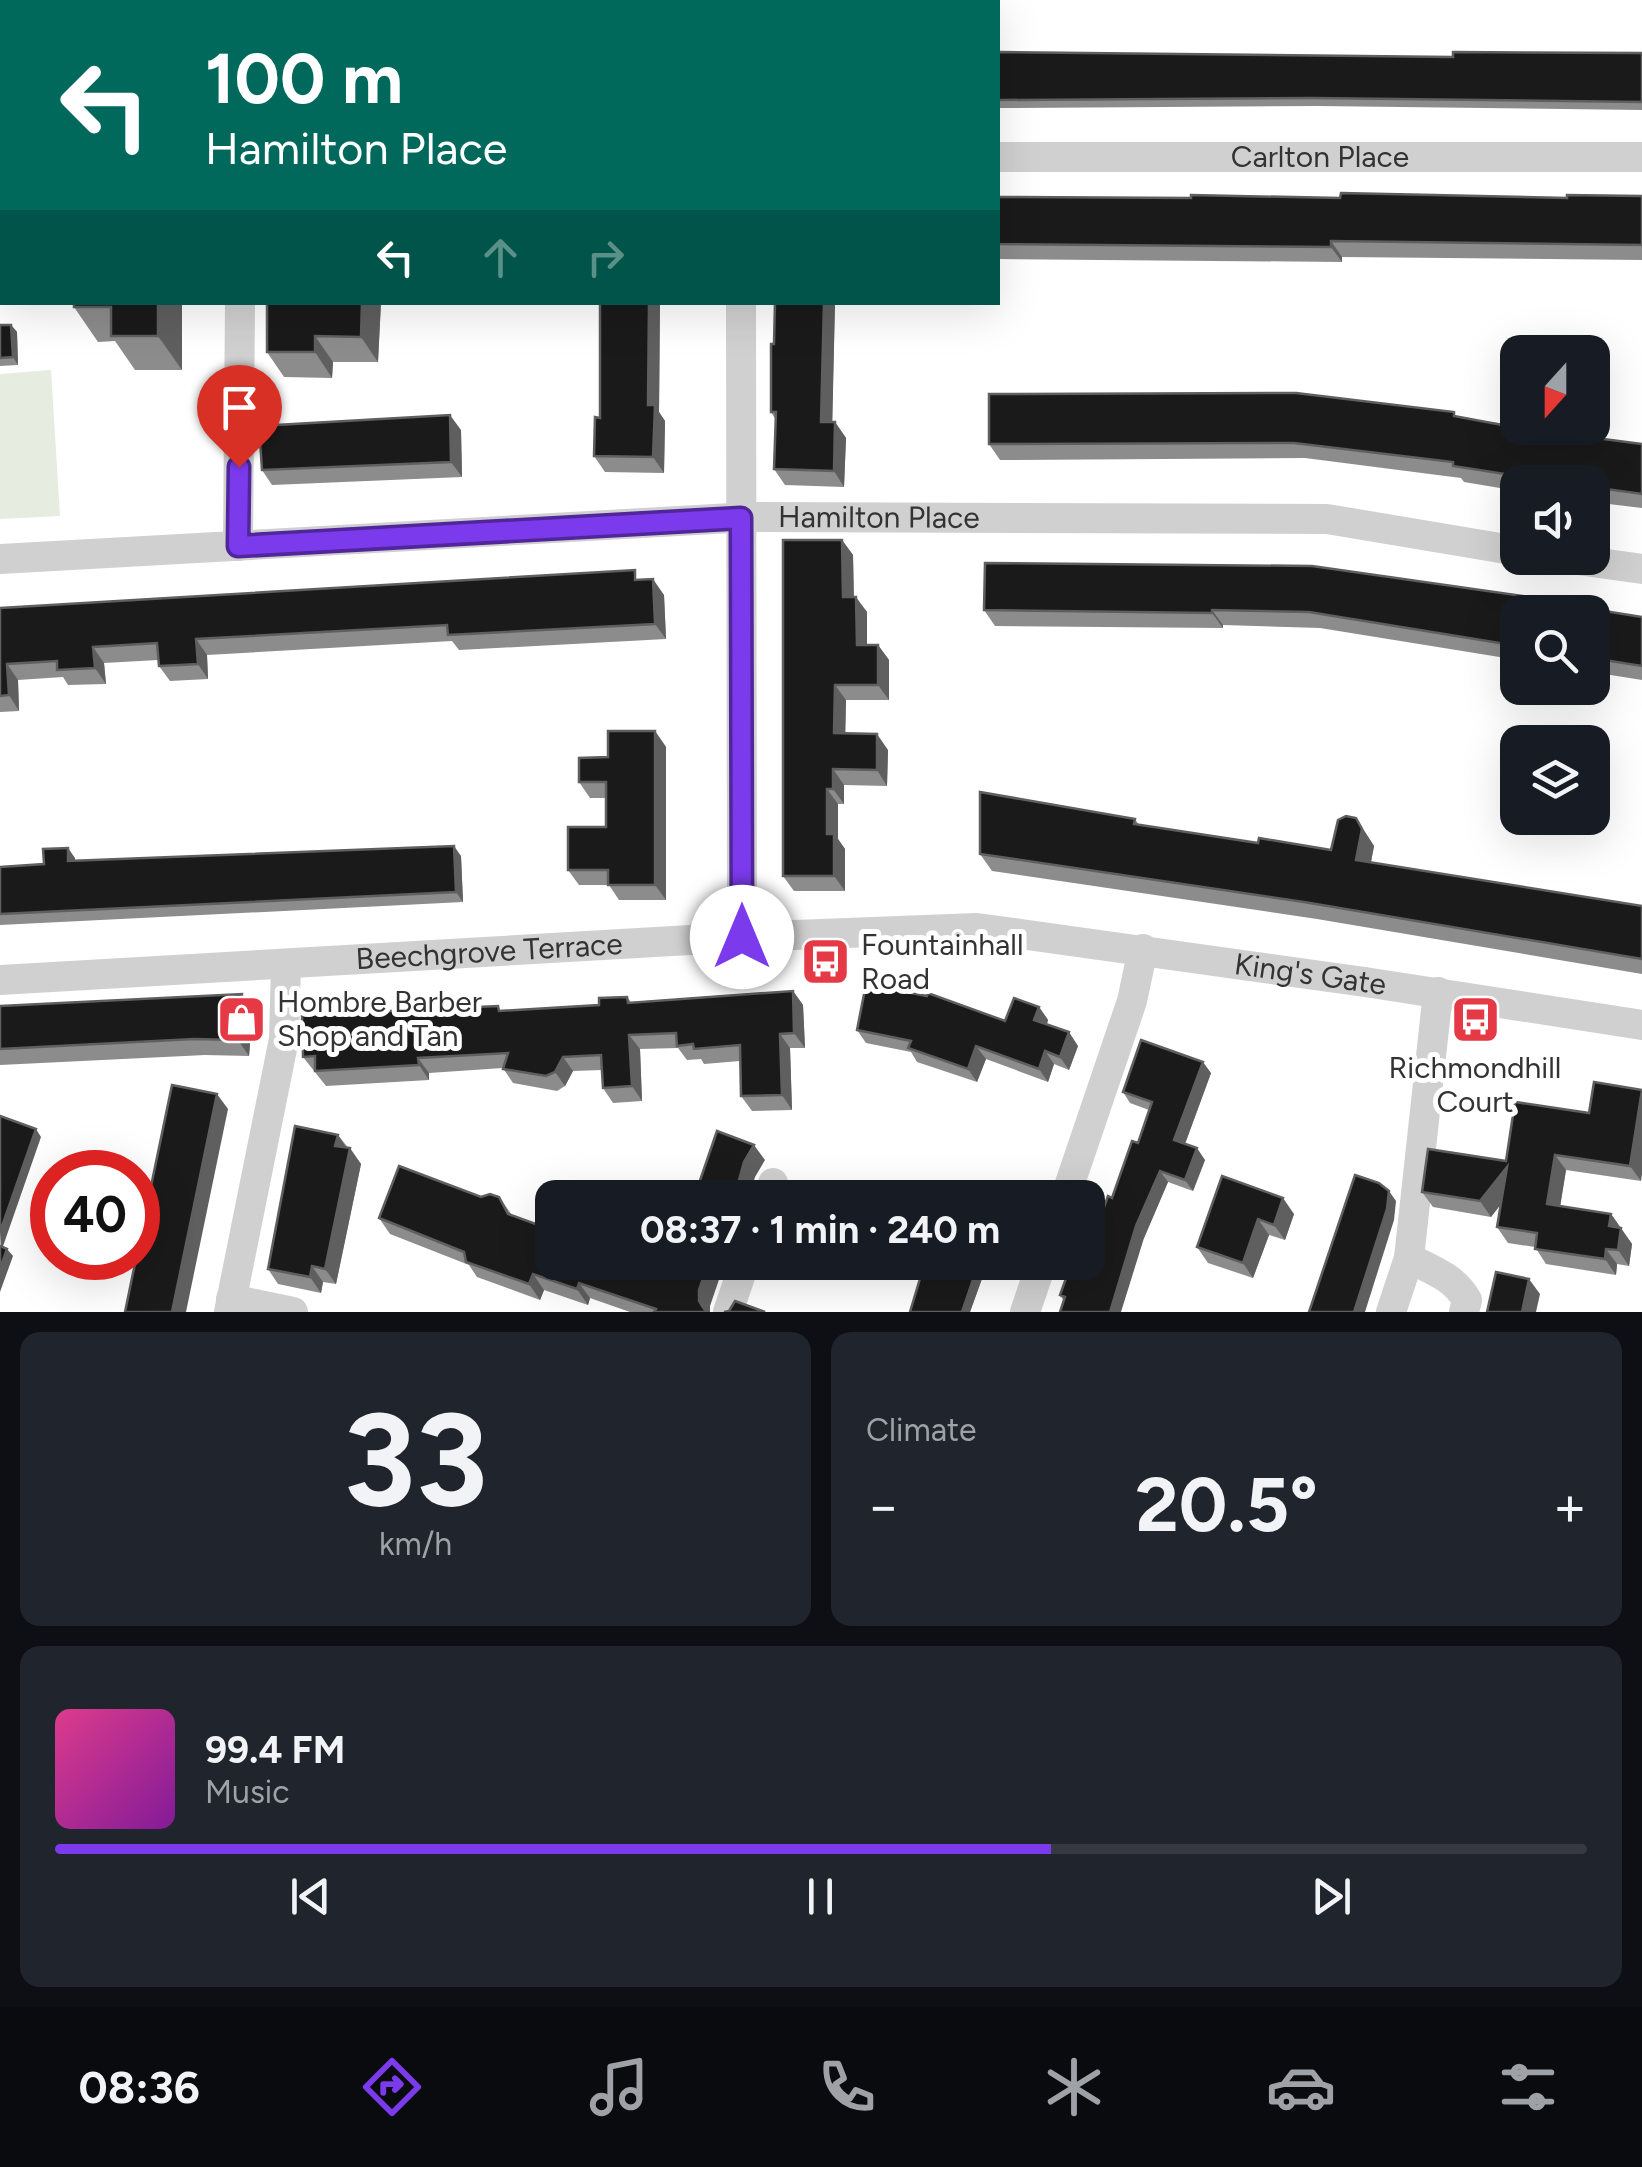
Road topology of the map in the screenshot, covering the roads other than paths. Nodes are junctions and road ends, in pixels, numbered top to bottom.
1 (1000, 156) edge
2 (1642, 157) edge
3 (240, 305) edge
4 (741, 305) edge
5 (741, 518) junction
6 (238, 546) junction
7 (1500, 547) edge
8 (0, 559) edge
9 (1610, 565) edge
10 (1642, 570) edge
11 (977, 928) joint
12 (742, 937) junction
13 (1143, 949) junction
14 (286, 964) junction
15 (0, 980) edge
16 (1438, 992) junction
17 (1642, 1026) edge
18 (1071, 1180) edge
19 (1409, 1258) junction
20 (739, 1280) edge
21 (1036, 1280) edge
22 (230, 1306) edge
23 (293, 1312) edge
24 (728, 1312) edge
25 (1025, 1312) edge
26 (1390, 1312) edge
27 (1464, 1312) edge

1 - 2 street, Carlton Place
3 - 6 street
4 - 5 street
5 - 6 street, Hamilton Place
5 - 7 street, Hamilton Place
5 - 12 street
6 - 8 street, Hamilton Place
9 - 10 street
11 - 12 street, Beechgrove Terrace
11 - 13 street, King's Gate
12 - 14 street, Beechgrove Terrace
13 - 16 street, King's Gate
13 - 18 street
14 - 15 street, Beechgrove Terrace
14 - 22 street
16 - 17 street, King's Gate
16 - 19 street
19 - 26 street
19 - 27 street
20 - 24 street
21 - 25 street
22 - 23 street

